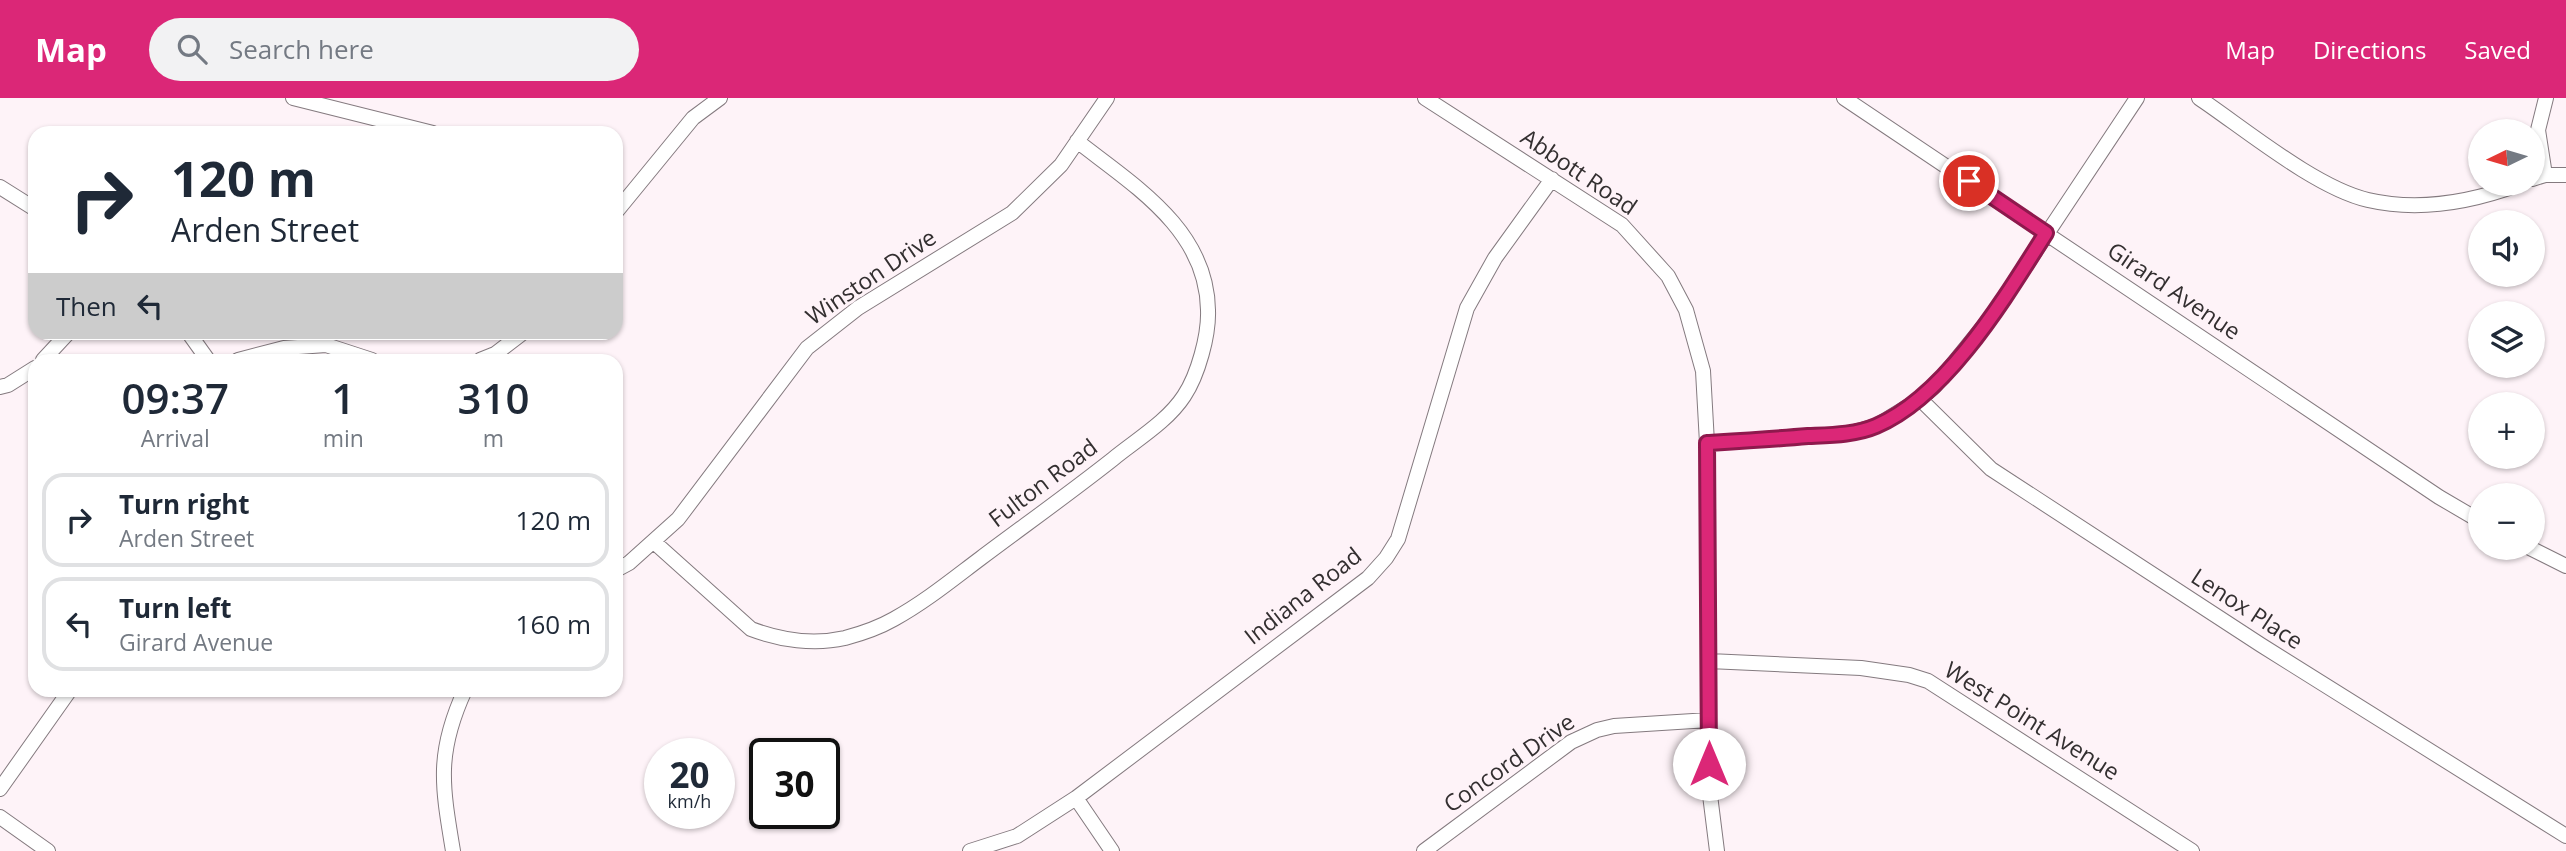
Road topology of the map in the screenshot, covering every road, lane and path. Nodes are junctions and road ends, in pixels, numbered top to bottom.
1 (293, 98) edge
2 (720, 98) edge
3 (1107, 98) edge
4 (1425, 98) edge
5 (1844, 98) edge
6 (2137, 98) edge
7 (2199, 98) edge
8 (2546, 98) edge
9 (2541, 119) edge
10 (405, 126) edge
11 (1077, 141) junction
12 (2566, 175) edge
13 (2545, 176) edge
14 (1552, 179) junction
15 (0, 187) edge
16 (2481, 196) edge
17 (623, 203) edge
18 (28, 205) edge
19 (2046, 233) junction
20 (62, 340) edge
21 (513, 340) edge
22 (49, 354) edge
23 (261, 354) edge
24 (354, 354) edge
25 (495, 354) edge
26 (28, 372) edge
27 (0, 387) edge
28 (1920, 399) junction
29 (1707, 443) junction
30 (2468, 514) edge
31 (654, 542) junction
32 (2545, 556) edge
33 (623, 566) edge
34 (2566, 566) edge
35 (1709, 661) junction
36 (65, 697) edge
37 (461, 697) edge
38 (1709, 720) junction
39 (0, 789) edge
40 (1076, 798) junction
41 (0, 817) edge
42 (2566, 836) edge
43 (48, 851) edge
44 (453, 851) edge
45 (970, 851) edge
46 (1112, 851) edge
47 (1424, 851) edge
48 (1717, 851) edge
49 (2192, 851) edge

1 - 10 street
2 - 17 street
3 - 11 street, Winston Drive
4 - 14 street, Abbott Road
5 - 19 street, Girard Avenue
6 - 19 street
7 - 16 street
8 - 9 street
11 - 31 street, Winston Drive
11 - 31 street, Fulton Road
12 - 13 street
14 - 29 street, Abbott Road
14 - 40 street, Indiana Road
15 - 18 street
19 - 28 street
19 - 30 street, Girard Avenue
20 - 22 street
21 - 25 street
23 - 24 street
26 - 27 street
28 - 29 street
28 - 42 street, Lenox Place
29 - 35 street, Abbott Road
31 - 33 street, Winston Drive
32 - 34 street
35 - 38 street, Abbott Road
35 - 49 street, West Point Avenue
36 - 39 street
37 - 44 street
38 - 47 street, Concord Drive
38 - 48 street, Abbott Road
40 - 45 street, Indiana Road
40 - 46 street
41 - 43 street

